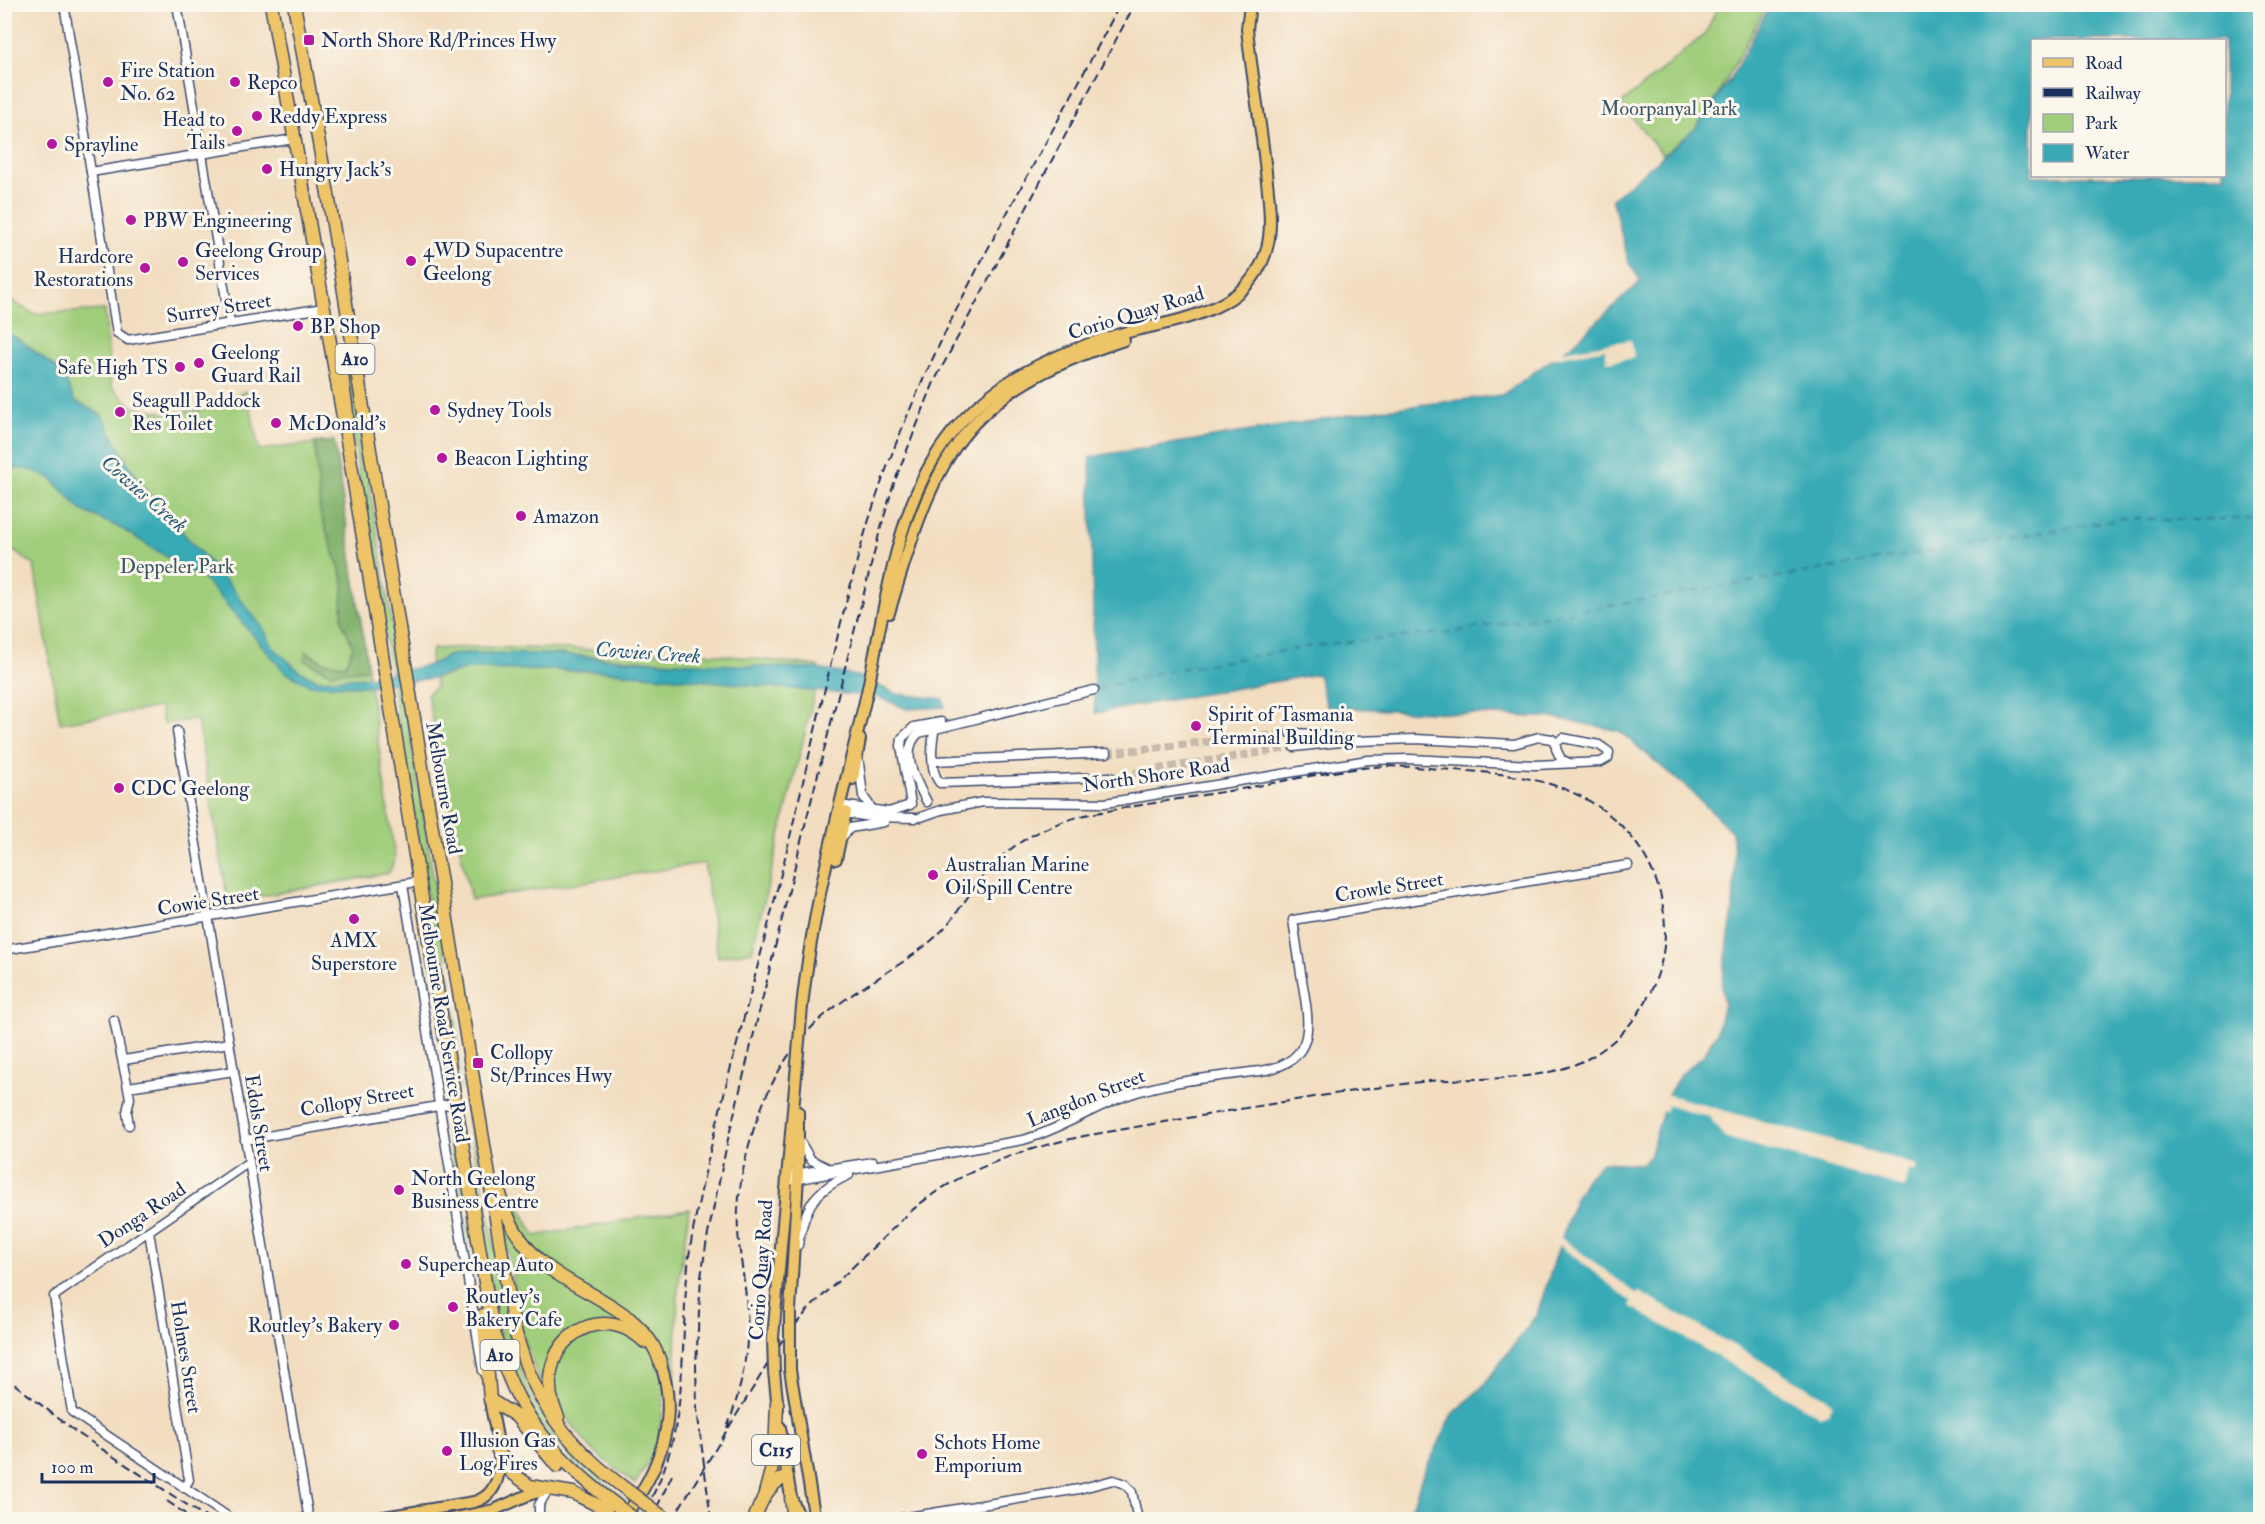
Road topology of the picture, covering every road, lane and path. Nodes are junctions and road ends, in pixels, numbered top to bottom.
1 (64, 4) edge
2 (177, 4) edge
3 (266, 4) edge
4 (271, 4) edge
5 (294, 4) edge
6 (1250, 4) edge
7 (276, 30) junction
8 (294, 139) junction
9 (202, 154) junction
10 (91, 172) junction
11 (323, 308) junction
12 (230, 323) junction
13 (353, 350) junction
14 (346, 434) junction
15 (1094, 690) dead end
16 (864, 707) junction
17 (935, 726) junction
18 (177, 731) dead end
19 (1290, 733) tunnel mouth
20 (1357, 741) dead end
21 (1556, 746) junction
22 (1294, 747) tunnel mouth
23 (1107, 753) tunnel mouth
24 (859, 754) junction
25 (934, 761) junction
26 (1567, 762) junction
27 (1530, 765) junction
28 (1110, 777) tunnel mouth
29 (927, 802) junction
30 (910, 804) junction
31 (964, 805) junction
32 (872, 809) junction
33 (843, 810) junction
34 (918, 817) junction
35 (899, 819) junction
36 (842, 838) junction
37 (1628, 865) dead end
38 (417, 882) junction
39 (403, 885) junction
40 (208, 918) junction
41 (4, 950) edge
42 (804, 987) junction
43 (114, 1020) dead end
44 (229, 1043) junction
45 (1297, 1054) joint
46 (124, 1060) junction
47 (797, 1064) junction
48 (234, 1071) junction
49 (128, 1087) junction
50 (476, 1099) junction
51 (455, 1103) junction
52 (440, 1106) junction
53 (129, 1125) dead end
54 (245, 1140) junction
55 (482, 1140) junction
56 (800, 1140) junction
57 (249, 1162) junction
58 (864, 1167) junction
59 (831, 1168) junction
60 (792, 1177) junction
61 (149, 1231) junction
62 (482, 1275) junction
63 (792, 1280) junction
64 (661, 1365) junction
65 (490, 1400) junction
66 (777, 1402) junction
67 (576, 1448) junction
68 (498, 1451) junction
69 (807, 1474) junction
70 (787, 1478) junction
71 (184, 1488) junction
72 (547, 1490) junction
73 (601, 1493) junction
74 (764, 1497) junction
75 (791, 1498) junction
76 (453, 1505) junction
77 (613, 1508) junction
78 (539, 1516) edge
79 (452, 1519) edge
80 (233, 1520) edge
81 (309, 1520) edge
82 (366, 1520) edge
83 (624, 1520) edge
84 (636, 1520) edge
85 (667, 1520) edge
86 (754, 1520) edge
87 (794, 1520) edge
88 (801, 1520) edge
89 (815, 1520) edge
90 (890, 1520) edge
91 (1138, 1520) edge

1 - 10 street
2 - 9 street
3 - 7 main road
4 - 7 highway, Melbourne Road / A10
5 - 13 highway, Melbourne Road / A10
6 - 16 main road, Corio Quay Road / C115
7 - 8 highway, Melbourne Road / A10
8 - 9 street
8 - 11 highway, Melbourne Road / A10
9 - 10 street
9 - 12 street
10 - 12 street, Surrey Street
11 - 12 street, Surrey Street
11 - 14 highway, Melbourne Road / A10
13 - 14 highway
13 - 50 highway, Melbourne Road / A10
14 - 38 highway, Melbourne Road / A10
15 - 17 street
16 - 24 main road, Corio Quay Road / C115
16 - 33 main road, Corio Quay Road / C115
17 - 25 street
17 - 29 street
17 - 30 street
18 - 40 street, Edols Street
19 - 22 street
20 - 21 street
21 - 26 street
21 - 26 street, North Shore Road
21 - 27 street, North Shore Road
23 - 25 street
24 - 32 street
24 - 33 main road, Corio Quay Road / C115
25 - 28 street
26 - 27 street, North Shore Road
27 - 31 street, North Shore Road
29 - 30 street, North Shore Road
29 - 31 street, North Shore Road
29 - 34 street
30 - 32 street, North Shore Road
30 - 34 street
31 - 34 street, North Shore Road
32 - 33 street, North Shore Road
33 - 35 street, North Shore Road
33 - 36 main road, Corio Quay Road / C115
33 - 42 main road, Corio Quay Road / C115
34 - 35 street, North Shore Road
35 - 36 street, North Shore Road
36 - 42 main road, Corio Quay Road / C115
37 - 45 street, Crowle Street
38 - 39 street, Cowie Street
38 - 51 highway, Melbourne Road / A10
39 - 40 street, Cowie Street
39 - 52 street, Melbourne Road Service Road
40 - 41 street, Cowie Street
40 - 44 street, Edols Street
42 - 47 main road, Corio Quay Road / C115, bridge
43 - 46 street
44 - 46 street
44 - 48 street, Edols Street
45 - 58 street, Langdon Street
46 - 49 street
47 - 56 main road, Corio Quay Road / C115
47 - 60 main road, Corio Quay Road / C115
48 - 49 street
48 - 54 street, Edols Street
49 - 53 street
50 - 51 highway, Collopy Street
50 - 55 highway, Melbourne Road / A10
51 - 52 street, Collopy Street
51 - 62 highway, Melbourne Road / A10
52 - 54 street, Collopy Street
52 - 65 street, Melbourne Road Service Road
54 - 57 street, Edols Street
55 - 64 highway
55 - 67 highway, Melbourne Road / A10
56 - 59 street
56 - 60 main road, Corio Quay Road / C115
57 - 61 street, Donga Road
57 - 81 street, Edols Street
58 - 59 street, Langdon Street
58 - 60 street, Langdon Street
58 - 63 street
59 - 60 street, Langdon Street
60 - 63 main road, Corio Quay Road / C115
60 - 66 main road, Corio Quay Road / C115, bridge
61 - 71 street, Holmes Street
61 - 71 street, Donga Road
62 - 65 highway
62 - 73 highway, Melbourne Road / A10
63 - 69 main road, Corio Quay Road / C115, bridge
64 - 67 highway
64 - 83 main road
65 - 68 main road, Melbourne Road Service Road
65 - 73 highway
66 - 70 main road, Corio Quay Road / C115
66 - 74 highway, C115
67 - 85 highway, Melbourne Road / A10, bridge
68 - 72 highway
68 - 76 main road, Melbourne Road Service Road
69 - 70 main road
69 - 89 main road, Corio Quay Road / C115
70 - 74 highway
70 - 75 main road, Corio Quay Road / C115
71 - 80 street
72 - 77 highway
72 - 78 street
72 - 79 main road
73 - 77 highway, Melbourne Road / A10
74 - 86 highway, C115
75 - 87 highway, C115
75 - 88 main road, Corio Quay Road
76 - 79 main road
76 - 82 main road, Melbourne Road Service Road
77 - 83 highway
77 - 84 highway, Melbourne Road / A10, bridge
90 - 91 street

